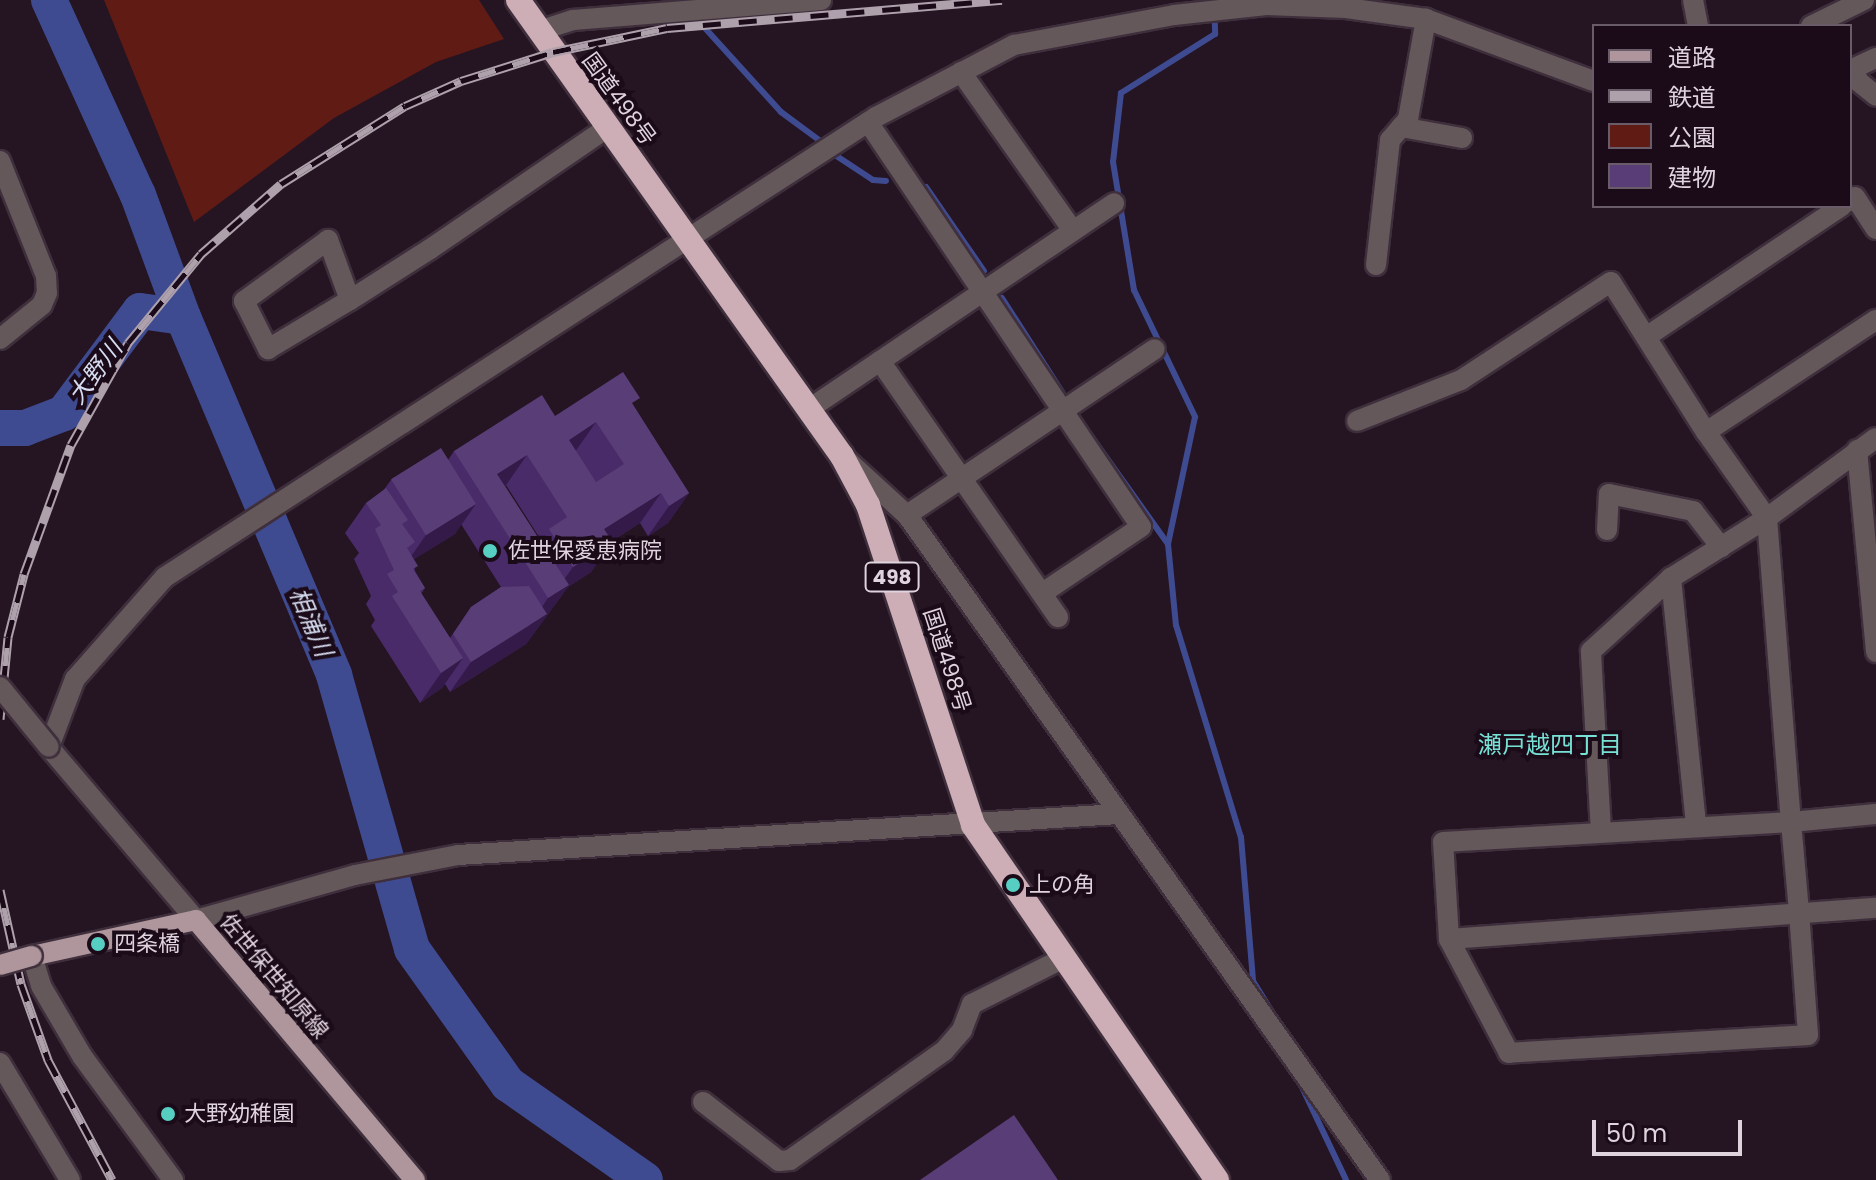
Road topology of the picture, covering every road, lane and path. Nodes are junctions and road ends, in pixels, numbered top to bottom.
1 (518, 0) edge
2 (821, 0) edge
3 (1693, 0) edge
4 (1864, 0) edge
5 (1426, 19) junction
6 (1698, 24) edge
7 (1815, 24) edge
8 (539, 31) junction
9 (1876, 58) edge
10 (1852, 70) edge
11 (961, 72) junction
12 (1852, 72) edge
13 (1592, 80) edge
14 (1876, 96) edge
15 (868, 122) junction
16 (1401, 127) junction
17 (607, 128) junction
18 (1462, 138) dead end
19 (0, 161) edge
20 (18, 199) junction
21 (1852, 199) edge
22 (1114, 203) dead end
23 (1839, 208) edge
24 (0, 212) edge
25 (1876, 228) edge
26 (1073, 231) junction
27 (688, 240) junction
28 (1376, 265) dead end
29 (983, 292) junction
30 (350, 300) junction
31 (1876, 320) edge
32 (1646, 337) junction
33 (0, 339) edge
34 (1155, 349) dead end
35 (880, 361) junction
36 (809, 409) junction
37 (1061, 412) junction
38 (1357, 421) dead end
39 (1706, 432) junction
40 (1876, 438) edge
41 (1857, 450) junction
42 (842, 456) junction
43 (962, 478) junction
44 (907, 515) junction
45 (1767, 518) junction
46 (1607, 530) dead end
47 (1721, 547) junction
48 (1671, 578) junction
49 (1044, 592) junction
50 (1058, 617) dead end
51 (1876, 652) edge
52 (0, 687) edge
53 (49, 747) junction
54 (1119, 814) junction
55 (1876, 814) edge
56 (1791, 822) junction
57 (973, 825) junction
58 (1696, 825) junction
59 (1601, 832) junction
60 (1876, 908) edge
61 (1799, 912) junction
62 (196, 920) junction
63 (1449, 939) junction
64 (32, 956) junction
65 (1064, 958) junction
66 (0, 965) edge
67 (0, 1063) edge
68 (703, 1102) dead end
69 (70, 1180) edge
70 (173, 1180) edge
71 (415, 1180) edge
72 (1217, 1180) edge
73 (1380, 1180) edge

1 - 8 highway, 国道498号 / 498
2 - 8 street
3 - 6 street
4 - 7 street
5 - 11 street
5 - 13 street
5 - 16 street
8 - 17 highway, 国道498号 / 498
9 - 10 street
11 - 15 street
11 - 26 street
12 - 14 street
15 - 27 street
15 - 29 street
16 - 18 street
16 - 28 street
17 - 27 highway, 国道498号 / 498
17 - 30 street
19 - 20 street
20 - 24 street
20 - 33 street
21 - 25 street
22 - 26 street
23 - 32 street
26 - 29 street
27 - 36 highway, 国道498号 / 498
27 - 53 street
29 - 35 street
29 - 37 street
30 - 30 street
31 - 39 street
32 - 38 street
32 - 39 street
34 - 37 street
35 - 36 street
35 - 43 street
36 - 42 highway, 国道498号 / 498
37 - 43 street
37 - 49 street
39 - 45 street
40 - 41 street
41 - 45 street
41 - 51 street
42 - 44 street
42 - 57 highway, 国道498号 / 498
43 - 44 street
43 - 49 street
44 - 54 street
45 - 47 street
45 - 56 street
46 - 47 street
47 - 48 street
48 - 58 street
48 - 59 street
49 - 50 street
52 - 53 street, bridge
53 - 62 street
54 - 57 street
54 - 73 street
55 - 56 street
56 - 58 street
56 - 61 street
57 - 62 street
57 - 65 highway, 国道498号 / 498
58 - 59 street
59 - 63 street
60 - 61 street
61 - 63 street
61 - 63 street
62 - 64 main road, 佐世保世知原線
62 - 71 main road, 佐世保世知原線
64 - 66 main road, 佐世保世知原線, bridge
64 - 70 street
65 - 68 street
65 - 72 highway, 国道498号 / 498
67 - 69 street

